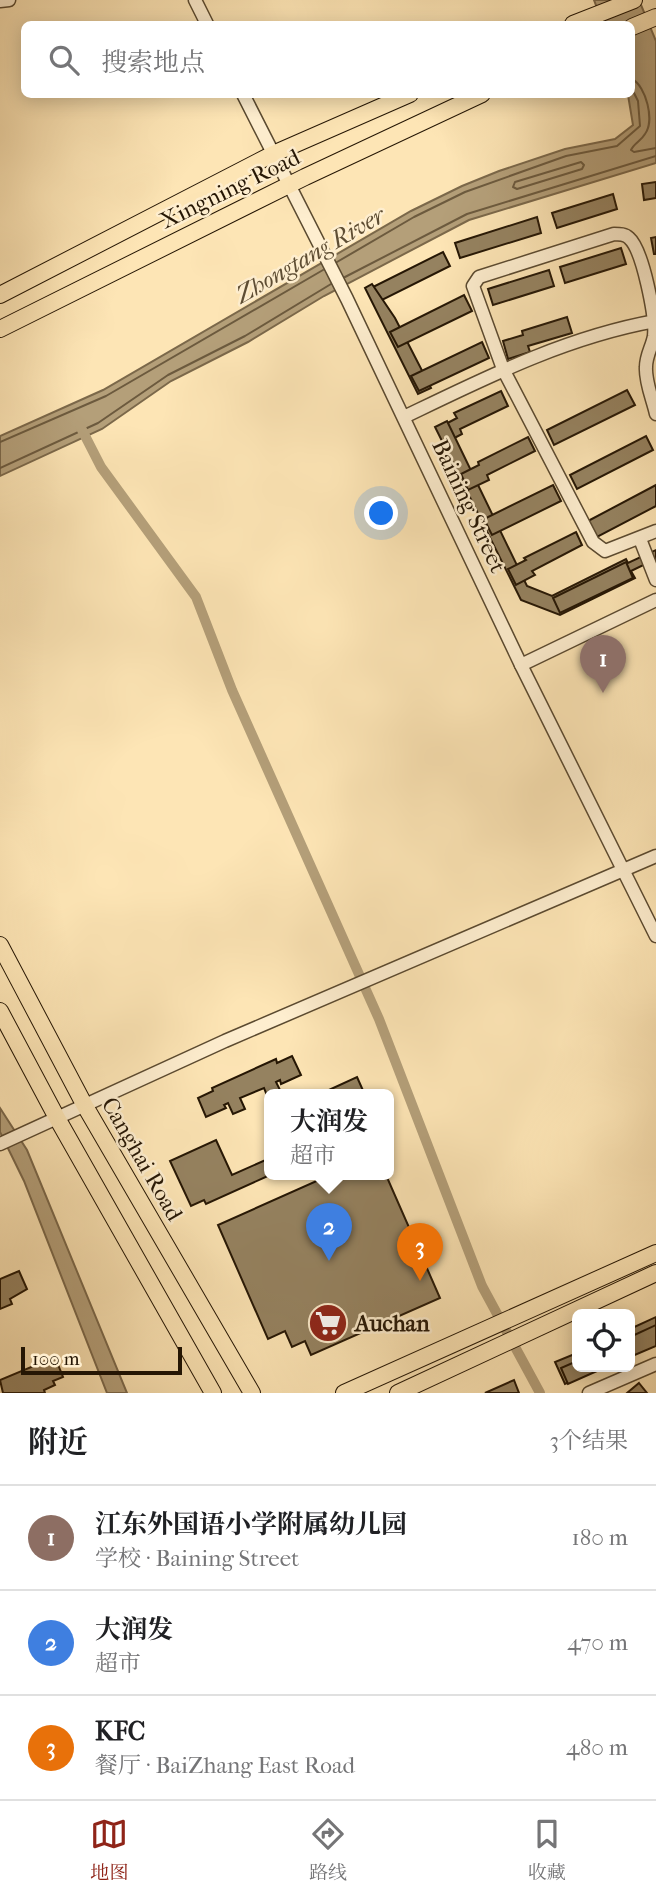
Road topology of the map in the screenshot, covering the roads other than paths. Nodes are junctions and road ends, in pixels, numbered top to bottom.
1 (9, 0) edge
2 (195, 0) edge
3 (634, 0) edge
4 (0, 1) edge
5 (656, 17) edge
6 (206, 21) edge
7 (582, 21) edge
8 (635, 26) edge
9 (245, 98) edge
10 (402, 98) edge
11 (473, 98) edge
12 (273, 154) junction
13 (288, 185) junction
14 (0, 295) edge
15 (654, 321) edge
16 (0, 329) edge
17 (503, 369) junction
18 (656, 414) edge
19 (404, 417) junction
20 (656, 531) edge
21 (640, 539) junction
22 (656, 580) edge
23 (656, 600) edge
24 (522, 665) junction
25 (656, 856) edge
26 (622, 870) junction
27 (656, 936) edge
28 (0, 945) edge
29 (0, 1011) edge
30 (85, 1106) junction
31 (57, 1118) junction
32 (2, 1143) edge
33 (656, 1253) edge
34 (656, 1273) edge
35 (656, 1364) edge
36 (213, 1393) edge
37 (252, 1393) edge
38 (344, 1393) edge
39 (398, 1393) edge
40 (589, 1393) edge

1 - 4 street
2 - 6 street
3 - 7 main road
5 - 8 main road
9 - 12 street, Baining Street
10 - 12 main road, Xingning Road
11 - 13 main road, Xingning Road
12 - 13 street, Baining Street
12 - 14 main road, Xingning Road
13 - 16 main road, Xingning Road
13 - 19 street, Baining Street
15 - 17 street
15 - 17 street
15 - 18 street
17 - 19 street
17 - 21 street
19 - 24 street, Baining Street
20 - 21 street
21 - 22 street
23 - 24 street
24 - 26 street, Baining Street
25 - 26 street
26 - 27 street, Baining Street
26 - 30 street
28 - 30 main road, Canghai Road
29 - 31 main road
30 - 31 street
30 - 37 main road, Canghai Road
31 - 32 street
31 - 36 main road
33 - 38 main road
34 - 39 main road
35 - 40 street

